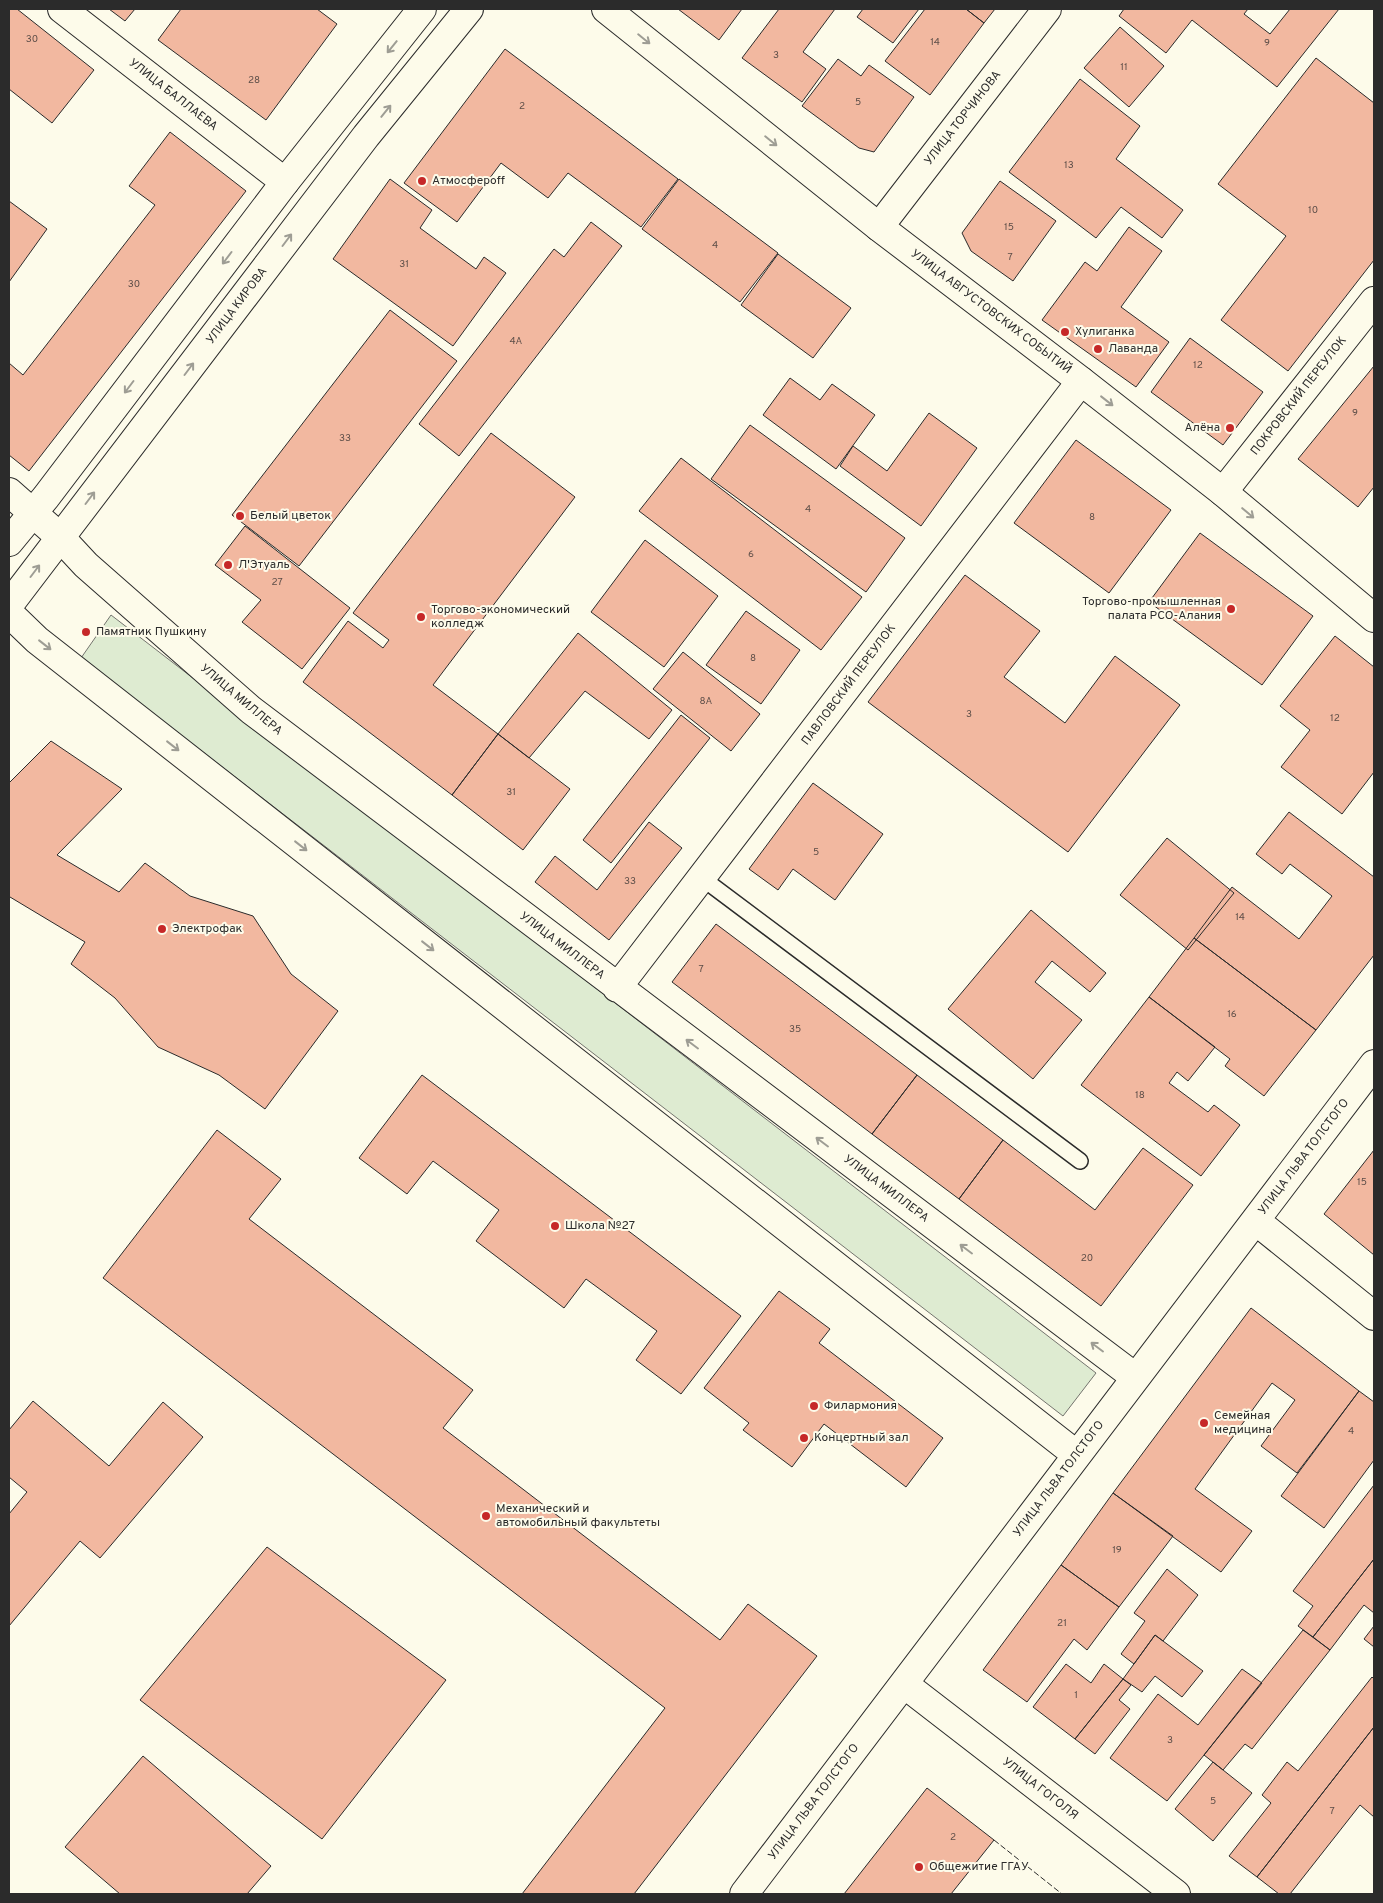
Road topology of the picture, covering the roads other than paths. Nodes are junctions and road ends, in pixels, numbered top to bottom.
1 (62, 9) edge
2 (422, 9) edge
3 (469, 9) edge
4 (606, 9) edge
5 (1047, 9) edge
6 (285, 182) junction
7 (879, 227) junction
8 (1374, 301) edge
9 (1081, 381) junction
10 (9, 492) edge
11 (1223, 492) junction
12 (33, 511) junction
13 (60, 536) junction
14 (9, 542) edge
15 (9, 605) edge
16 (9, 613) edge
17 (1374, 618) edge
18 (702, 878) junction
19 (618, 988) junction
20 (1374, 1064) edge
21 (1080, 1161) dead end
22 (1256, 1221) junction
23 (1374, 1316) edge
24 (1135, 1377) junction
25 (1078, 1456) junction
26 (904, 1684) junction
27 (744, 1894) edge
28 (1176, 1894) edge

1 - 6 street, УЛИЦА БАЛЛАЕВА
2 -> 6 street
13 -> 3 street, УЛИЦА КИРОВА
4 -> 7 street, УЛИЦА АВГУСТОВСКИХ СОБЫТИЙ
5 - 7 street, УЛИЦА ТОРЧИНОВА
6 -> 12 street
7 - 9 street, УЛИЦА АВГУСТОВСКИХ СОБЫТИЙ
8 - 11 street, ПОКРОВСКИЙ ПЕРЕУЛОК
9 -> 11 street, УЛИЦА АВГУСТОВСКИХ СОБЫТИЙ
9 - 18 street, ПАВЛОВСКИЙ ПЕРЕУЛОК
10 - 12 street, УЛИЦА МИЛЛЕРА
11 -> 17 street, УЛИЦА АВГУСТОВСКИХ СОБЫТИЙ
12 - 13 street, УЛИЦА МИЛЛЕРА
12 - 14 street
15 -> 13 street, УЛИЦА КИРОВА
13 - 19 street, УЛИЦА МИЛЛЕРА
16 -> 25 street
18 - 19 street, ПАВЛОВСКИЙ ПЕРЕУЛОК
18 - 21 lane
24 -> 19 street, УЛИЦА МИЛЛЕРА
20 - 22 street, УЛИЦА ЛЬВА ТОЛСТОГО
22 - 23 street
22 - 24 street, УЛИЦА ЛЬВА ТОЛСТОГО
24 - 25 street, УЛИЦА ЛЬВА ТОЛСТОГО
25 - 26 street, УЛИЦА ЛЬВА ТОЛСТОГО
26 - 27 street, УЛИЦА ЛЬВА ТОЛСТОГО
26 - 28 street, УЛИЦА ГОГОЛЯ

